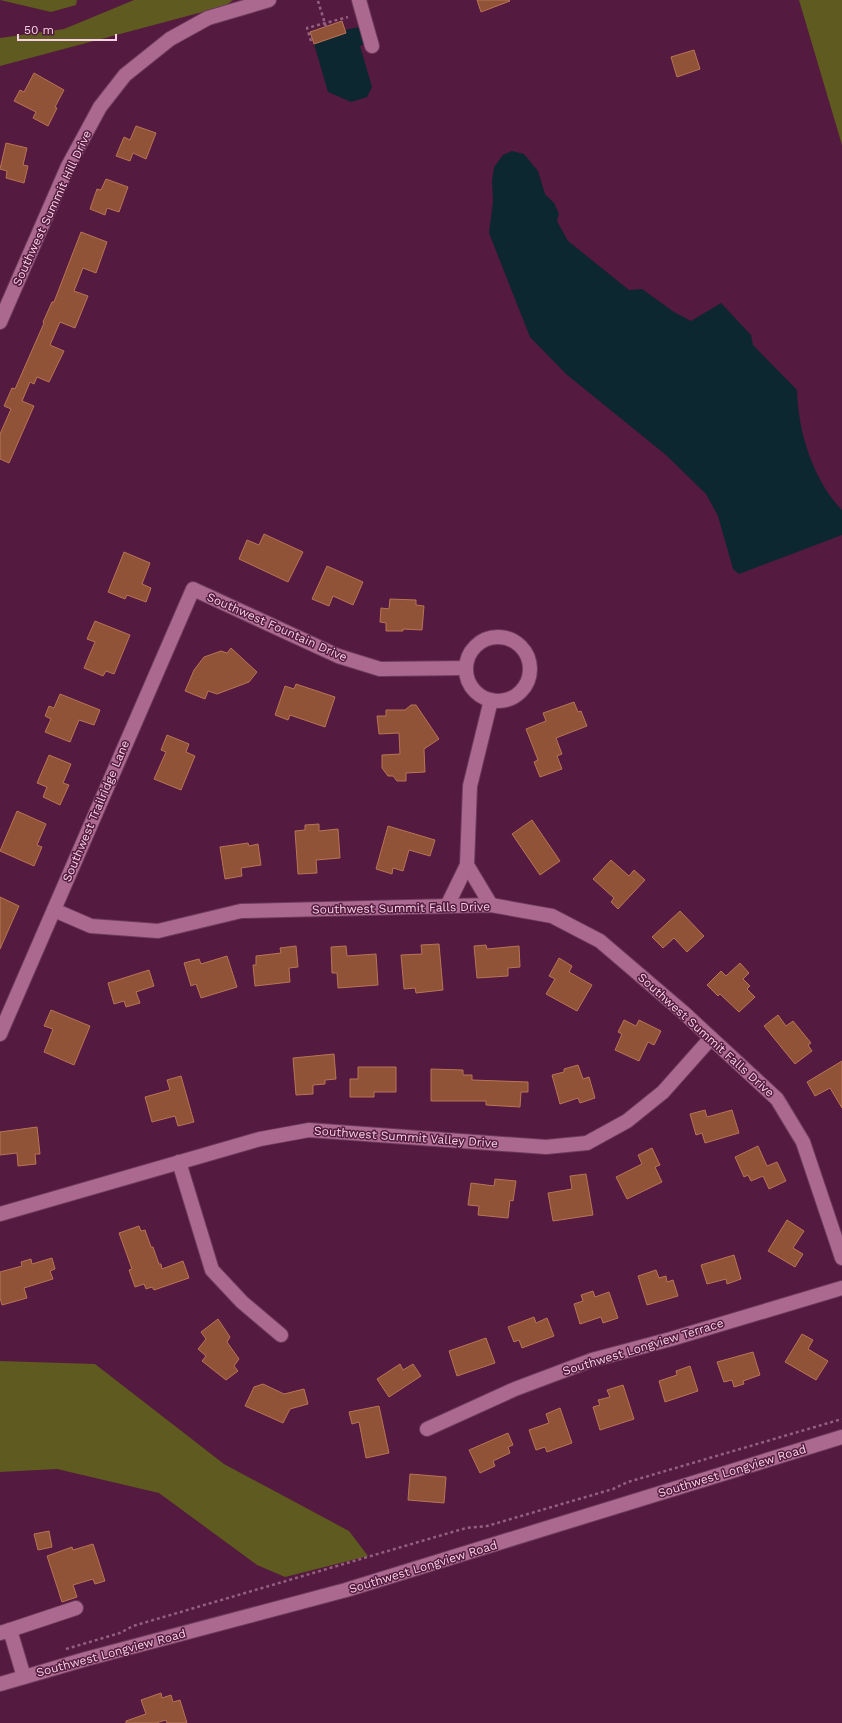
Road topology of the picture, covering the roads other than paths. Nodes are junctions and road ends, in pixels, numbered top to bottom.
1 (269, 0) edge
2 (359, 0) edge
3 (372, 46) dead end
4 (5, 295) edge
5 (0, 322) edge
6 (193, 589) joint
7 (466, 668) junction
8 (491, 700) junction
9 (467, 865) junction
10 (491, 905) junction
11 (447, 906) junction
12 (54, 910) junction
13 (0, 1034) edge
14 (711, 1038) junction
15 (179, 1162) junction
16 (0, 1214) edge
17 (842, 1258) edge
18 (842, 1288) edge
19 (281, 1335) dead end
20 (427, 1429) dead end
21 (842, 1437) edge
22 (76, 1608) dead end
23 (5, 1631) edge
24 (24, 1678) junction
25 (0, 1684) edge

1 - 4 street, Southwest Summit Hill Drive
2 - 3 street
4 - 5 street, Southwest Summit Hill Drive
6 - 7 street, Southwest Fountain Drive
6 - 12 street, Southwest Trailridge Lane
7 - 8 street
7 - 8 street
8 - 9 street
9 - 10 street
9 - 11 street
10 - 11 street, Southwest Summit Falls Drive
10 - 14 street, Southwest Summit Falls Drive
11 - 12 street, Southwest Summit Falls Drive
12 - 13 street, Southwest Trailridge Lane
14 - 15 street, Southwest Summit Valley Drive
14 - 17 street, Southwest Summit Falls Drive
15 - 16 street, Southwest Summit Valley Drive
15 - 19 street
18 - 20 street, Southwest Longview Terrace
21 - 24 street, Southwest Longview Road
22 - 23 street
23 - 24 street
24 - 25 street, Southwest Longview Road

